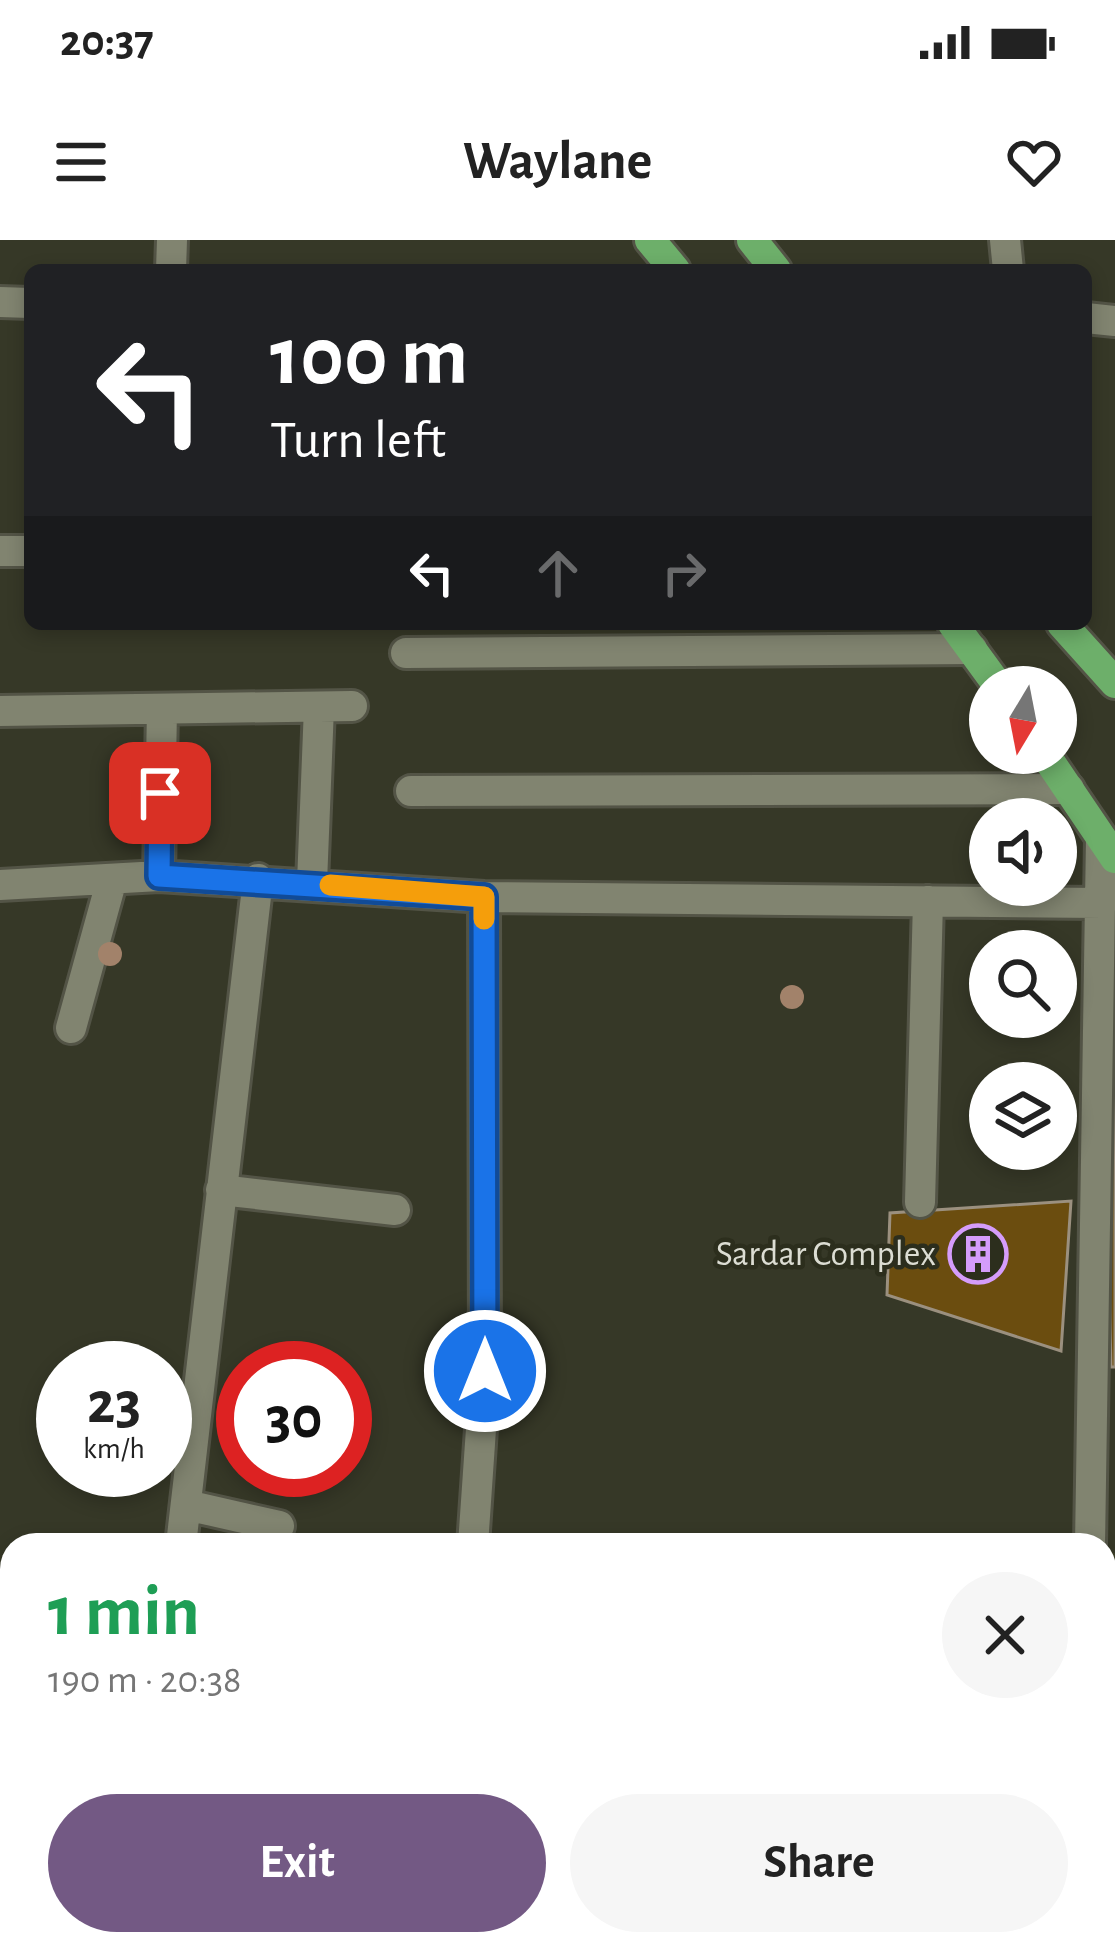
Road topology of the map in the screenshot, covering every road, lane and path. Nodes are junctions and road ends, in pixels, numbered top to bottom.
1 (650, 240) edge
2 (752, 240) edge
3 (670, 264) edge
4 (771, 264) edge
5 (1067, 630) edge
6 (969, 635) edge
7 (406, 653) dead end
8 (986, 666) edge
9 (1115, 682) edge
10 (319, 706) junction
11 (352, 706) dead end
12 (162, 709) junction
13 (0, 711) edge
14 (1059, 774) edge
15 (1069, 789) junction
16 (411, 791) dead end
17 (1108, 848) edge
18 (159, 876) junction
19 (112, 879) junction
20 (258, 879) junction
21 (312, 884) junction
22 (0, 885) edge
23 (484, 897) junction
24 (928, 902) junction
25 (1102, 904) junction
26 (70, 1028) dead end
27 (221, 1190) junction
28 (920, 1202) dead end
29 (395, 1210) dead end
30 (186, 1505) junction
31 (279, 1526) dead end
32 (182, 1533) edge
33 (474, 1533) edge
34 (1090, 1533) edge

1 - 3 main road
2 - 4 main road
5 - 9 main road
6 - 7 street
6 - 8 main road
10 - 11 street
10 - 12 street
10 - 21 street
12 - 13 street
12 - 18 street
14 - 15 main road
15 - 16 street
15 - 17 main road
17 - 25 street
18 - 19 street
18 - 20 street
19 - 22 street
19 - 26 street
20 - 21 street
20 - 27 street
21 - 23 street
23 - 24 street
23 - 33 street
24 - 25 street
24 - 28 street
25 - 34 street
27 - 29 street
27 - 30 street
30 - 31 street
30 - 32 street

